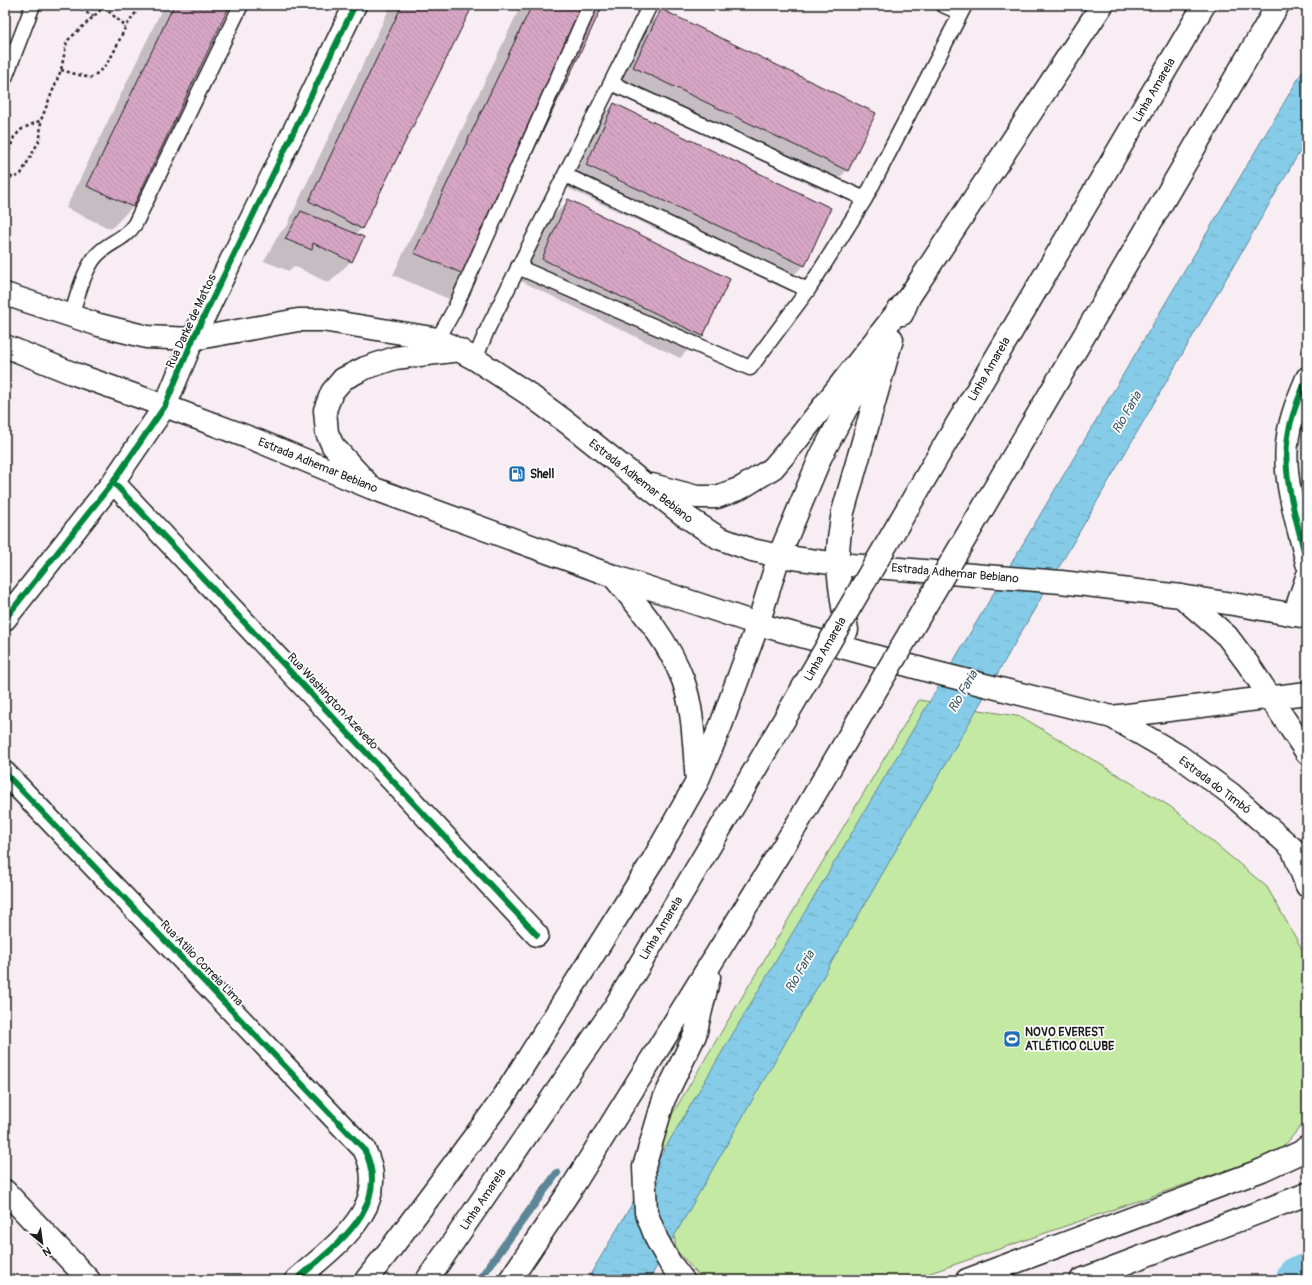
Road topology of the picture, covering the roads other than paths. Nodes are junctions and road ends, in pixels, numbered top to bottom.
1 (33, 5) edge
2 (241, 5) edge
3 (355, 5) edge
4 (590, 5) edge
5 (650, 5) edge
6 (943, 5) edge
7 (1102, 5) edge
8 (1204, 5) edge
9 (1278, 5) edge
10 (963, 9) edge
11 (5, 78) edge
12 (611, 83) junction
13 (565, 175) junction
14 (865, 199) junction
15 (518, 267) junction
16 (808, 290) junction
17 (5, 294) edge
18 (909, 297) junction
19 (71, 316) junction
20 (194, 339) junction
21 (438, 339) junction
22 (892, 339) junction
23 (5, 346) edge
24 (467, 354) junction
25 (1307, 378) edge
26 (166, 406) junction
27 (113, 482) junction
28 (642, 483) junction
29 (372, 488) junction
30 (779, 556) junction
31 (1307, 563) edge
32 (838, 564) junction
33 (613, 576) junction
34 (1307, 577) edge
35 (1181, 596) junction
36 (1300, 616) edge
37 (5, 619) edge
38 (758, 624) junction
39 (850, 650) junction
40 (1307, 693) edge
41 (1270, 698) junction
42 (1112, 717) junction
43 (1307, 753) edge
44 (5, 772) edge
45 (697, 782) junction
46 (1292, 848) junction
47 (1307, 867) edge
48 (1307, 886) edge
49 (537, 935) dead end
50 (714, 957) junction
51 (1307, 1147) edge
52 (5, 1190) edge
53 (1307, 1194) edge
54 (89, 1280) edge
55 (296, 1280) edge
56 (366, 1280) edge
57 (427, 1280) edge
58 (510, 1280) edge
59 (683, 1280) edge
60 (967, 1280) edge
61 (1081, 1280) edge

1 - 11 lane
2 - 19 lane
3 - 20 main road, Rua Darke de Mattos
4 - 21 lane
5 - 12 lane
6 - 10 lane
7 - 18 main road
8 - 57 main road, Linha Amarela, bridge
9 - 50 main road, bridge
10 - 14 lane
12 - 13 lane
12 - 14 lane
13 - 15 lane
13 - 16 lane
14 - 16 lane
15 - 16 lane
15 - 24 lane
17 - 19 main road, Estrada Adhemar Bebiano
18 - 22 main road
18 - 28 main road
19 - 20 main road, Estrada Adhemar Bebiano
20 - 21 main road, Estrada Adhemar Bebiano
20 - 26 main road, Rua Darke de Mattos
21 - 24 main road, Estrada Adhemar Bebiano
22 - 30 main road
22 - 32 main road
23 - 26 main road, Estrada Adhemar Bebiano
24 - 28 main road, Estrada Adhemar Bebiano
24 - 29 main road
25 - 31 main road
26 - 27 main road, Rua Darke de Mattos
26 - 29 main road, Estrada Adhemar Bebiano
27 - 37 main road, Rua Darke de Mattos
27 - 49 main road, Rua Washington Azevedo
28 - 30 main road, Estrada Adhemar Bebiano
29 - 33 main road, Estrada Adhemar Bebiano
30 - 32 main road, Estrada Adhemar Bebiano
30 - 38 main road
32 - 35 main road, Estrada Adhemar Bebiano
32 - 39 main road
33 - 38 main road, Estrada Adhemar Bebiano
33 - 45 main road
34 - 36 main road
35 - 36 main road, Estrada Adhemar Bebiano
35 - 41 main road
38 - 39 main road, Estrada Adhemar Bebiano
38 - 45 main road
39 - 42 main road, Estrada Adhemar Bebiano
40 - 41 main road, Estrada Adhemar Bebiano
41 - 42 main road, Estrada Adhemar Bebiano
41 - 43 main road
42 - 46 main road, Estrada do Timbó
44 - 55 main road, Rua Atilio Correia Lima
45 - 56 main road
46 - 47 main road, Estrada do Timbó
46 - 48 main road
50 - 58 main road
50 - 59 main road
51 - 60 main road
52 - 54 main road
53 - 61 main road

